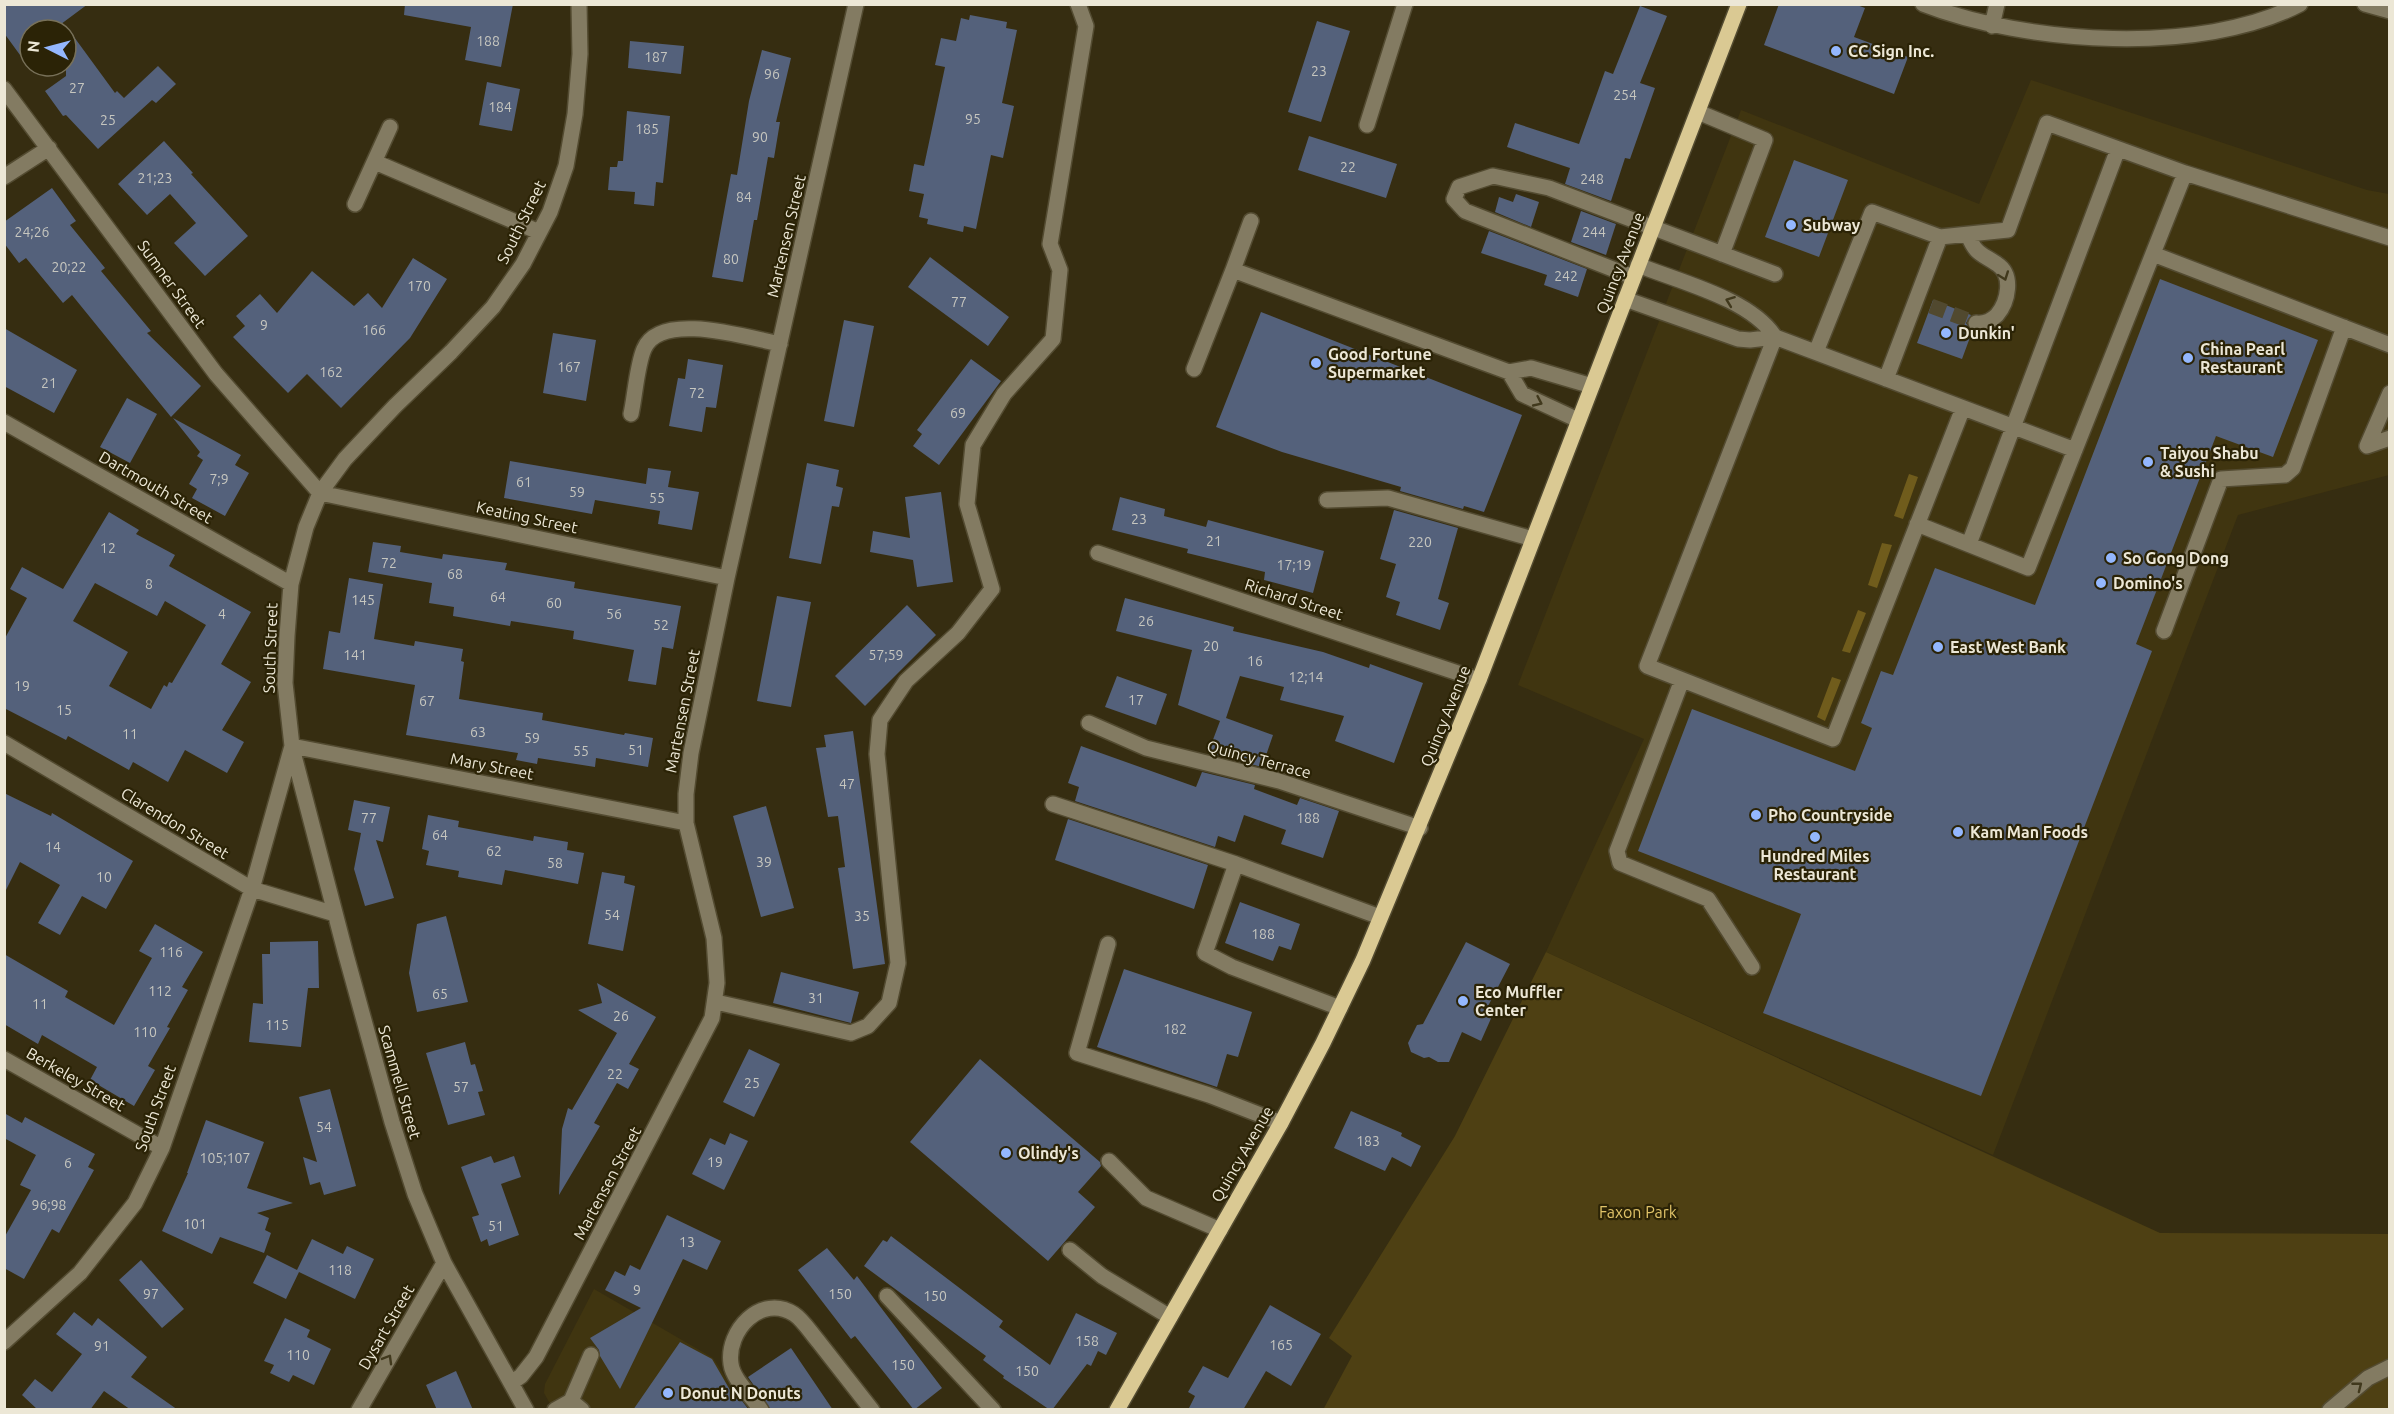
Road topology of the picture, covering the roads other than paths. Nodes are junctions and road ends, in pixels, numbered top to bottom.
1 (579, 4) edge
2 (856, 4) edge
3 (1078, 4) edge
4 (1739, 4) edge
5 (1923, 4) edge
6 (1997, 4) edge
7 (2300, 4) edge
8 (2365, 4) edge
9 (1404, 8) edge
10 (2390, 10) edge
11 (1992, 26) junction
12 (4, 88) edge
13 (1698, 112) junction
14 (1367, 126) dead end
15 (390, 127) dead end
16 (50, 148) junction
17 (2118, 149) junction
18 (375, 162) junction
19 (2185, 173) junction
20 (4, 177) edge
21 (355, 204) dead end
22 (1251, 221) dead end
23 (1652, 228) junction
24 (539, 232) junction
25 (1968, 235) junction
26 (1940, 237) junction
27 (2390, 238) edge
28 (1722, 254) junction
29 (2153, 254) junction
30 (1233, 270) junction
31 (1636, 271) junction
32 (1775, 274) dead end
33 (1625, 299) junction
34 (1976, 322) dead end
35 (2344, 327) junction
36 (1775, 337) junction
37 (780, 344) junction
38 (2390, 345) edge
39 (1816, 352) junction
40 (1194, 369) dead end
41 (1509, 372) junction
42 (1886, 379) junction
43 (1592, 386) junction
44 (2390, 393) edge
45 (1963, 408) junction
46 (631, 414) dead end
47 (1578, 420) junction
48 (4, 422) edge
49 (2013, 426) junction
50 (2390, 438) edge
51 (2075, 450) junction
52 (320, 493) junction
53 (1327, 500) dead end
54 (1917, 524) junction
55 (1533, 539) junction
56 (1969, 544) junction
57 (1098, 553) dead end
58 (728, 578) junction
59 (291, 584) junction
60 (2164, 631) dead end
61 (1479, 680) junction
62 (1682, 680) junction
63 (1089, 723) dead end
64 (4, 743) edge
65 (292, 746) junction
66 (1053, 804) dead end
67 (686, 823) junction
68 (1419, 828) junction
69 (1236, 864) junction
70 (252, 889) junction
71 (335, 915) junction
72 (1380, 917) junction
73 (1108, 944) dead end
74 (1752, 967) dead end
75 (716, 1002) junction
76 (1340, 1008) junction
77 (4, 1059) edge
78 (1281, 1123) junction
79 (162, 1148) junction
80 (1109, 1161) dead end
81 (1220, 1230) junction
82 (1070, 1250) dead end
83 (444, 1263) junction
84 (887, 1296) dead end
85 (1170, 1317) junction
86 (4, 1342) edge
87 (591, 1354) dead end
88 (2390, 1367) edge
89 (511, 1383) junction
90 (577, 1405) edge
91 (359, 1410) edge
92 (526, 1410) edge
93 (555, 1410) edge
94 (761, 1410) edge
95 (872, 1410) edge
96 (993, 1410) edge
97 (1117, 1410) edge
98 (2330, 1410) edge

1 - 24 street, South Street
2 - 37 street, Martensen Street
3 - 75 street
4 - 13 main road, Quincy Avenue
5 - 11 street
6 - 11 street
7 - 11 street
8 - 10 street
9 - 14 street
12 - 16 street, Sumner Street
13 - 23 main road, Quincy Avenue
13 - 28 street
15 - 18 street
16 - 20 street
16 - 52 street, Sumner Street
17 - 19 street
17 - 25 street
17 - 49 street
18 - 21 street
18 - 24 street
19 - 27 street
19 - 29 street
22 - 30 street
23 - 28 street
23 - 31 main road, Quincy Avenue
23 - 31 street
24 - 52 street, South Street
25 - 26 street
25 -> 34 street
26 - 39 street
26 - 42 street
28 - 32 street
29 - 35 street
29 - 51 street
30 - 40 street
30 - 41 street
31 - 33 main road, Quincy Avenue
36 -> 31 street
33 - 36 street
33 - 43 main road, Quincy Avenue
35 - 38 street
35 - 60 street
36 - 39 street
36 - 62 street
37 - 46 street
37 - 58 street, Martensen Street
39 - 42 street
41 - 43 street
41 -> 47 street
42 - 45 street
43 - 47 main road, Quincy Avenue
44 - 50 street
45 - 49 street
45 - 54 street
47 - 55 main road, Quincy Avenue
48 - 59 street, Dartmouth Street
49 - 51 street
49 - 56 street
51 - 56 street
52 - 58 street, Keating Street
52 - 59 street, South Street
53 - 55 street
54 - 56 street
54 - 62 street
55 - 61 main road, Quincy Avenue
57 - 61 street, Richard Street
58 - 67 street, Martensen Street
59 - 65 street, South Street
61 - 68 main road, Quincy Avenue
62 - 74 street
63 - 68 street, Quincy Terrace
64 - 70 street, Clarendon Street
65 - 67 street, Mary Street
65 - 70 street, South Street
65 - 71 street, Scammell Street
66 - 69 street
67 - 75 street, Martensen Street
68 - 72 main road, Quincy Avenue
69 - 72 street
69 - 76 street
70 - 71 street, Clarendon Street
70 - 79 street, South Street
71 - 83 street, Scammell Street
72 - 76 main road, Quincy Avenue
73 - 78 street
75 - 89 street, Martensen Street
76 - 78 main road, Quincy Avenue
77 - 79 street, Berkeley Street
78 - 81 main road, Quincy Avenue
79 - 86 street, South Street
80 - 81 street
81 - 85 main road, Quincy Avenue
82 - 85 street
83 - 89 street, Scammell Street
91 -> 83 street, Dysart Street
84 - 96 street
85 - 97 main road, Quincy Avenue
87 - 90 street
98 -> 88 street
89 - 92 street, Scammell Street
90 - 93 street
94 - 95 street

